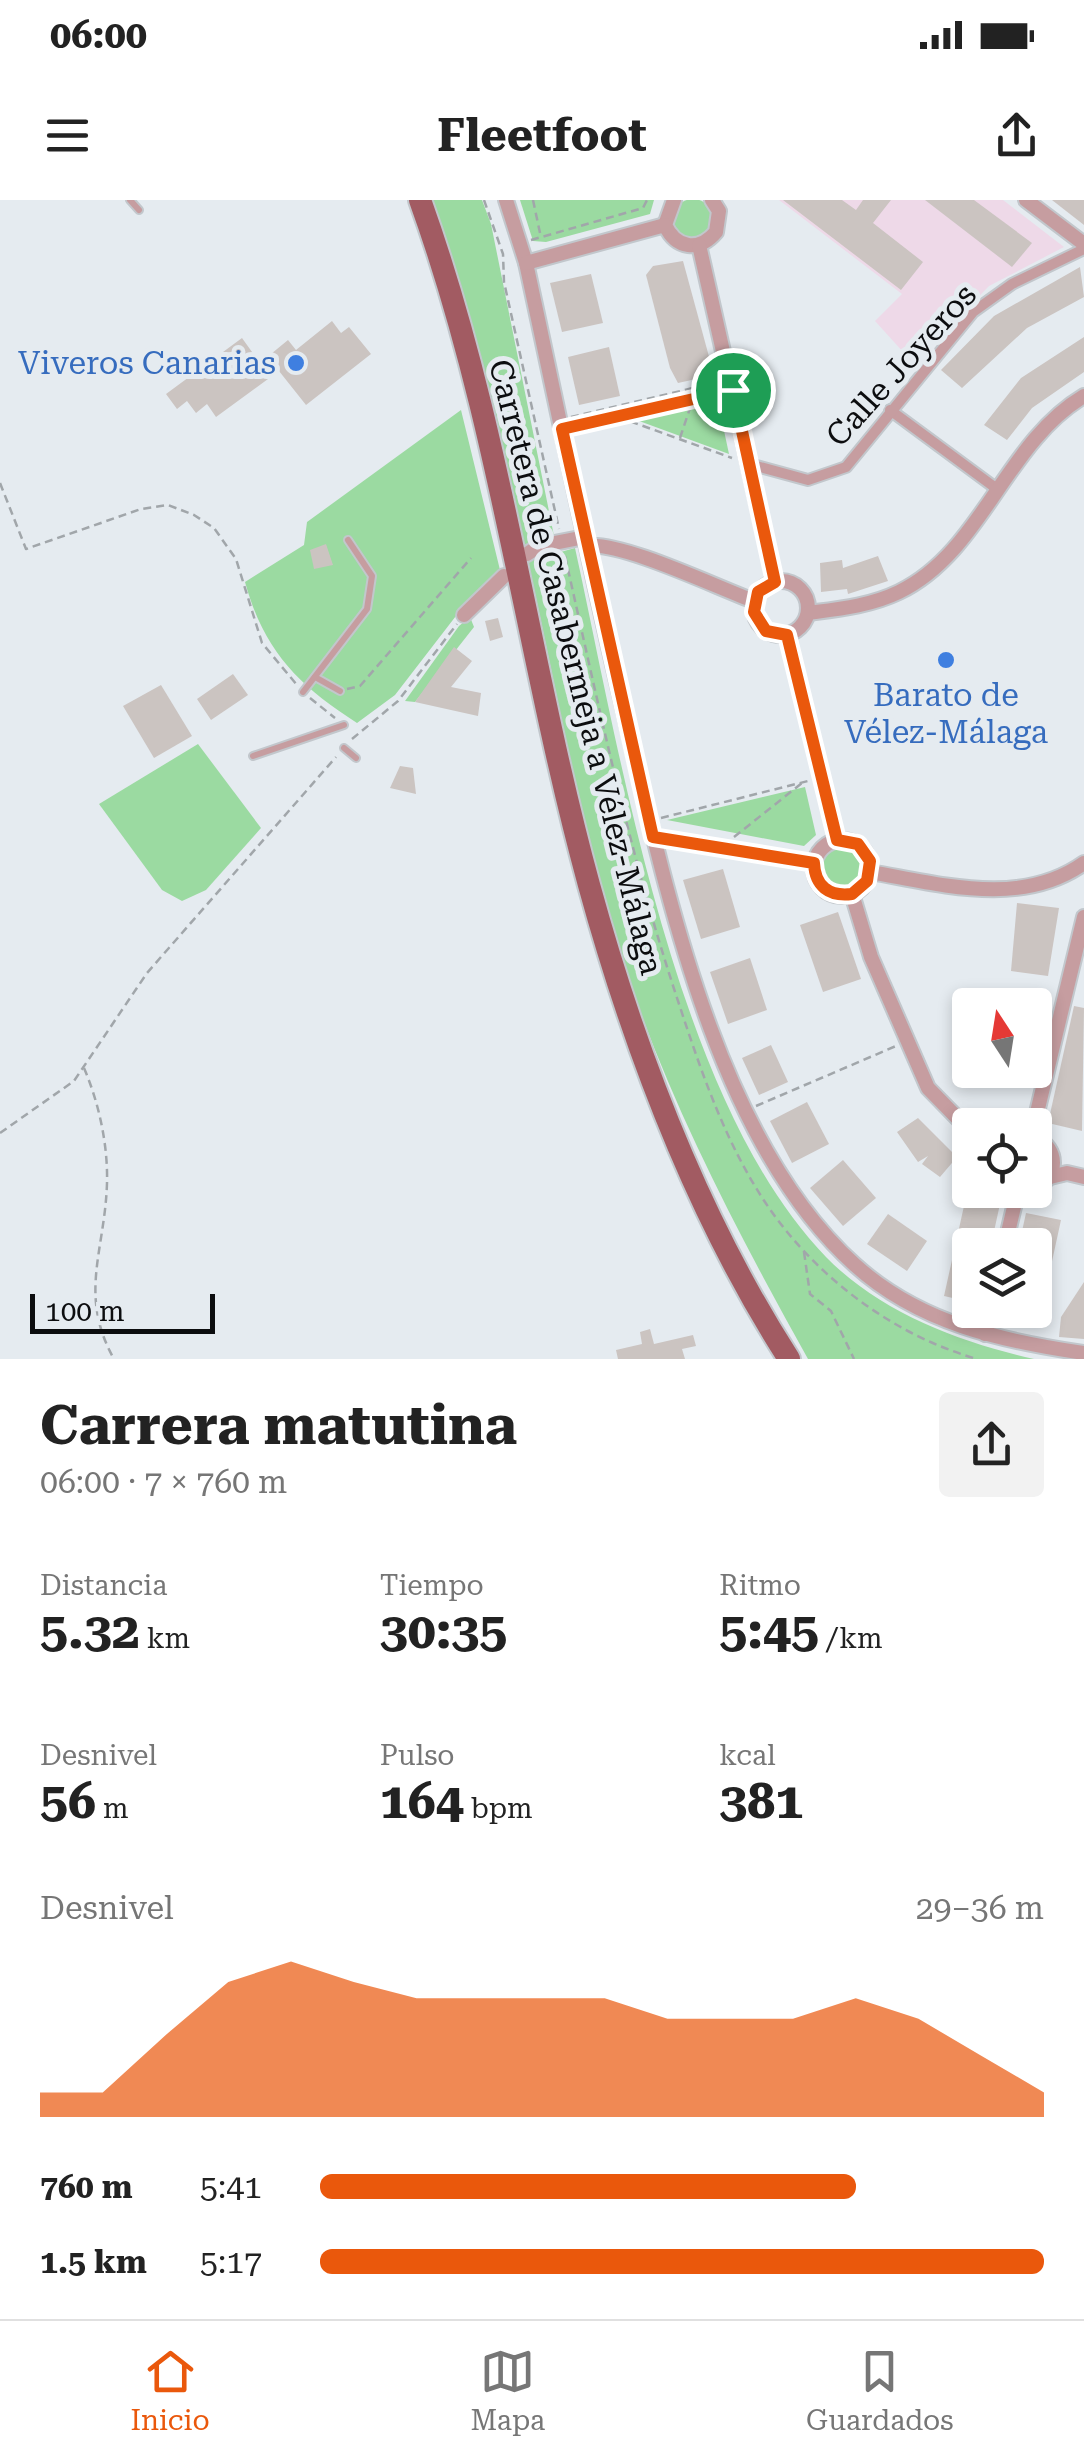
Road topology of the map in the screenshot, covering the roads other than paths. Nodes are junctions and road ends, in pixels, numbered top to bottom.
1 (130, 200) edge
2 (420, 200) edge
3 (506, 200) edge
4 (674, 200) edge
5 (712, 200) edge
6 (1026, 200) edge
7 (140, 210) dead end
8 (665, 226) junction
9 (700, 245) junction
10 (1084, 247) edge
11 (526, 263) junction
12 (1084, 396) edge
13 (890, 410) junction
14 (749, 464) junction
15 (997, 488) junction
16 (348, 540) dead end
17 (586, 542) junction
18 (527, 554) dead end
19 (504, 576) dead end
20 (775, 582) junction
21 (754, 601) junction
22 (808, 613) junction
23 (464, 615) road end
24 (787, 635) junction
25 (315, 677) junction
26 (340, 691) road end
27 (303, 692) road end
28 (344, 725) road end
29 (344, 748) road end
30 (253, 756) dead end
31 (356, 758) dead end
32 (653, 837) junction
33 (837, 840) junction
34 (814, 863) junction
35 (1084, 863) edge
36 (870, 872) junction
37 (852, 894) junction
38 (1084, 918) edge
39 (1038, 1108) edge
40 (952, 1112) edge
41 (1052, 1170) edge
42 (1084, 1177) edge
43 (986, 1328) edge
44 (985, 1334) junction
45 (1084, 1353) edge
46 (789, 1359) edge

1 - 7 lane
2 - 46 main road, Carretera de Casabermeja a Vélez-Málaga
3 - 11 street
4 - 8 street
5 - 9 street
6 - 10 street
8 - 9 street
8 - 11 street
9 - 14 street
10 - 13 street, Calle Joyeros
11 - 17 street
12 - 15 street
13 - 14 street, Calle Joyeros
13 - 15 street
14 - 20 street
15 - 22 street
16 - 25 lane
17 - 18 street
17 - 21 street
17 - 32 street
19 - 23 street
20 - 21 street
20 - 22 street
21 - 24 street
22 - 24 street
24 - 33 street
25 - 26 lane
25 - 27 lane
28 - 30 lane
29 - 31 lane
32 - 34 street
32 - 44 street
33 - 34 street
33 - 36 street
34 - 37 street
35 - 36 street
36 - 37 street
37 - 40 street
38 - 39 street
41 - 42 street
43 - 44 street
44 - 45 street

